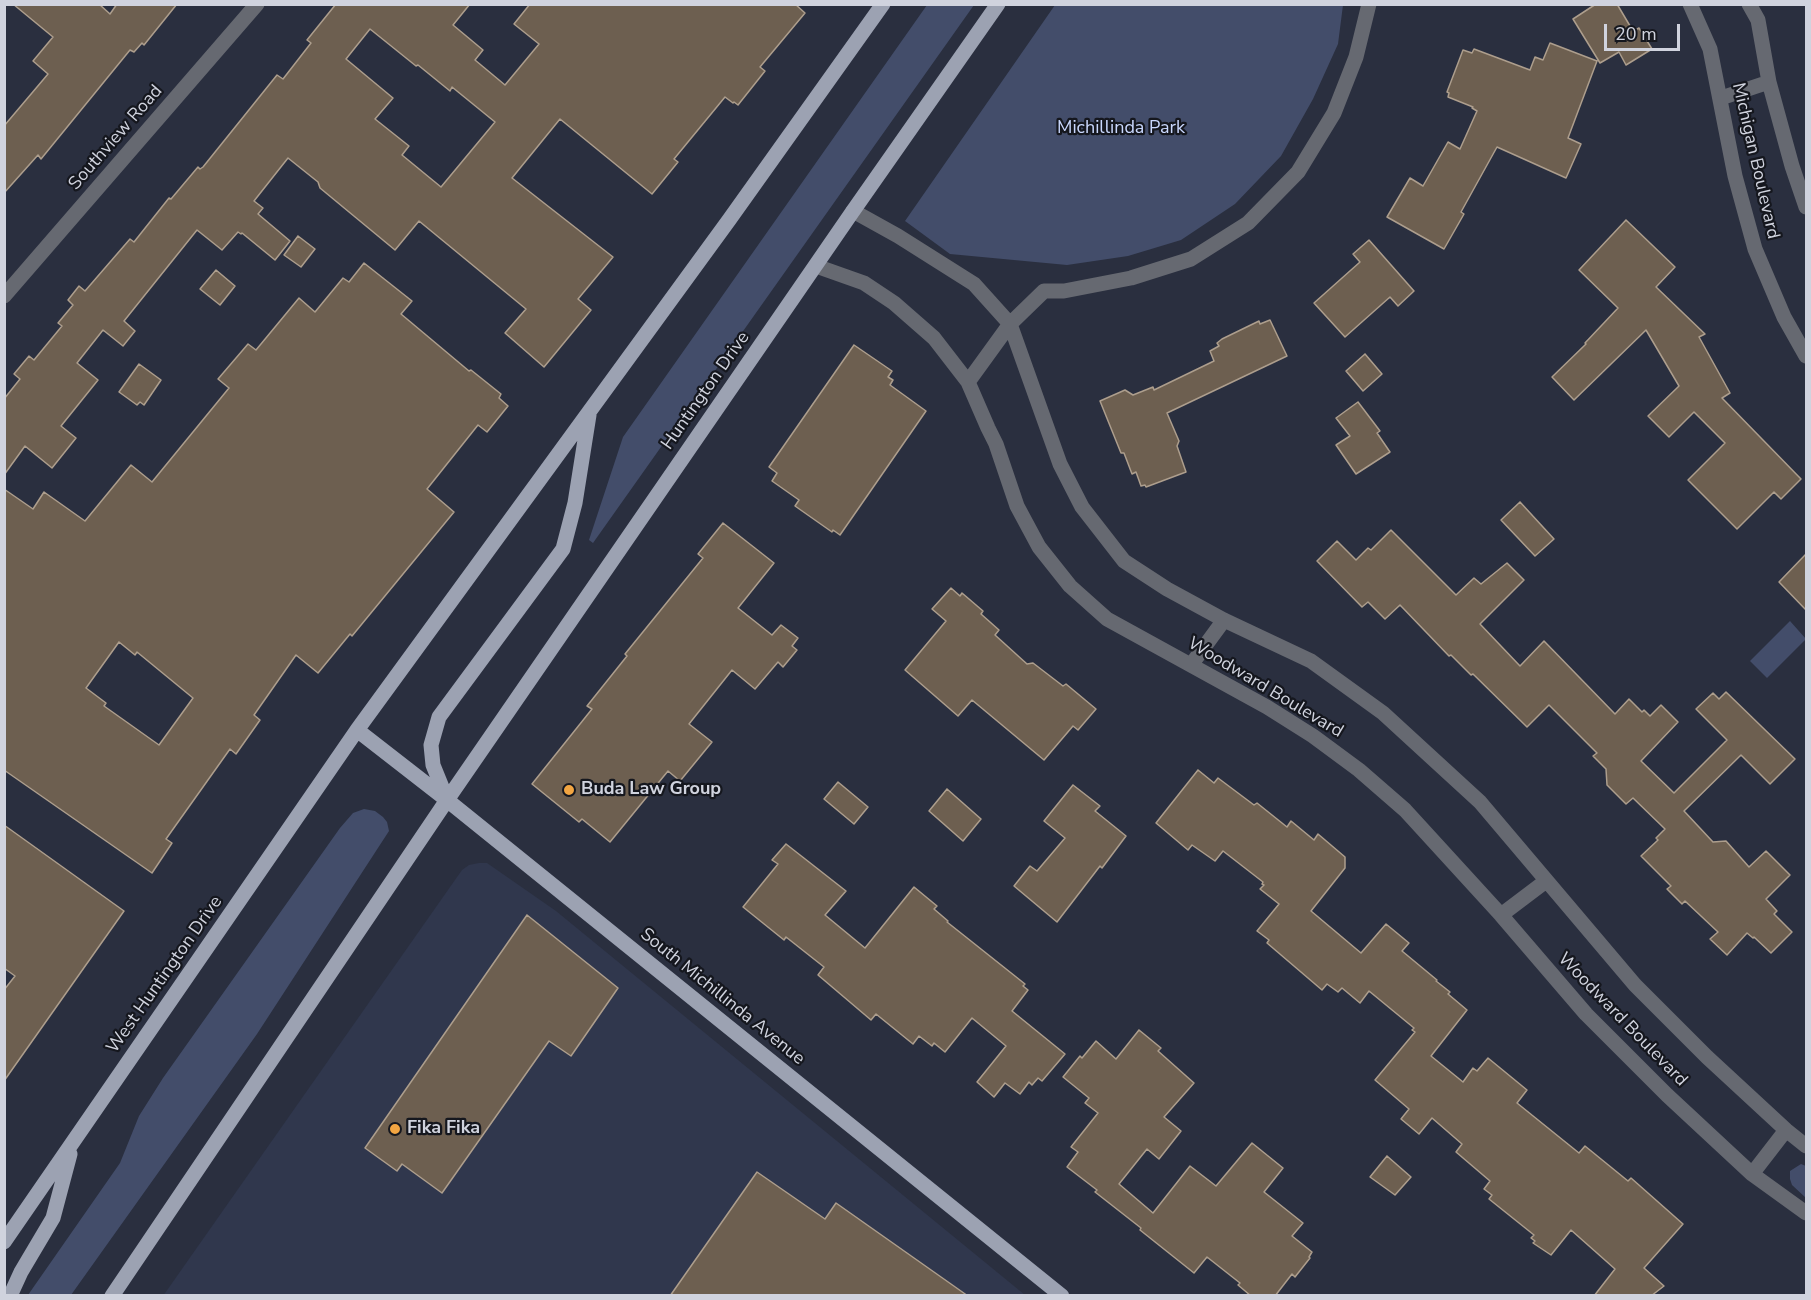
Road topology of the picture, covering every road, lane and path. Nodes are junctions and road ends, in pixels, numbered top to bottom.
1 (257, 4) edge
2 (883, 4) edge
3 (999, 4) edge
4 (1369, 4) edge
5 (1690, 4) edge
6 (1749, 4) edge
7 (1769, 82) junction
8 (1721, 98) junction
9 (1806, 207) edge
10 (853, 211) junction
11 (816, 266) junction
12 (4, 296) edge
13 (1010, 324) junction
14 (1806, 356) edge
15 (968, 381) junction
16 (589, 412) junction
17 (1224, 620) junction
18 (1191, 665) junction
19 (357, 730) junction
20 (447, 800) junction
21 (1546, 881) junction
22 (1501, 915) junction
23 (1786, 1130) junction
24 (73, 1142) junction
25 (1806, 1146) edge
26 (1752, 1174) junction
27 (1806, 1213) edge
28 (4, 1242) edge
29 (10, 1296) edge
30 (112, 1296) edge
31 (1062, 1296) edge

1 - 12 street, Southview Road
2 - 16 main road
3 - 10 main road, Huntington Drive
4 - 13 street
5 - 8 street, Michigan Boulevard
6 - 7 street, Michigan Boulevard
7 - 8 street
7 - 9 street, Michigan Boulevard
8 - 14 street, Michigan Boulevard
10 - 11 main road, Huntington Drive
10 - 13 street, Woodward Boulevard
11 - 15 street, Woodward Boulevard
11 - 20 main road, Huntington Drive
13 - 15 street
13 - 17 street, Woodward Boulevard
15 - 18 street, Woodward Boulevard
16 - 19 main road
16 - 20 main road
17 - 18 street
17 - 21 street, Woodward Boulevard
18 - 22 street, Woodward Boulevard
19 - 20 main road, South Michillinda Avenue
19 - 24 main road, West Huntington Drive
20 - 30 main road
20 - 31 main road, South Michillinda Avenue
21 - 22 street
21 - 23 street, Woodward Boulevard
22 - 26 street, Woodward Boulevard
23 - 25 street, Woodward Boulevard
23 - 26 street
24 - 28 main road, West Huntington Drive
24 - 29 main road
26 - 27 street, Woodward Boulevard

